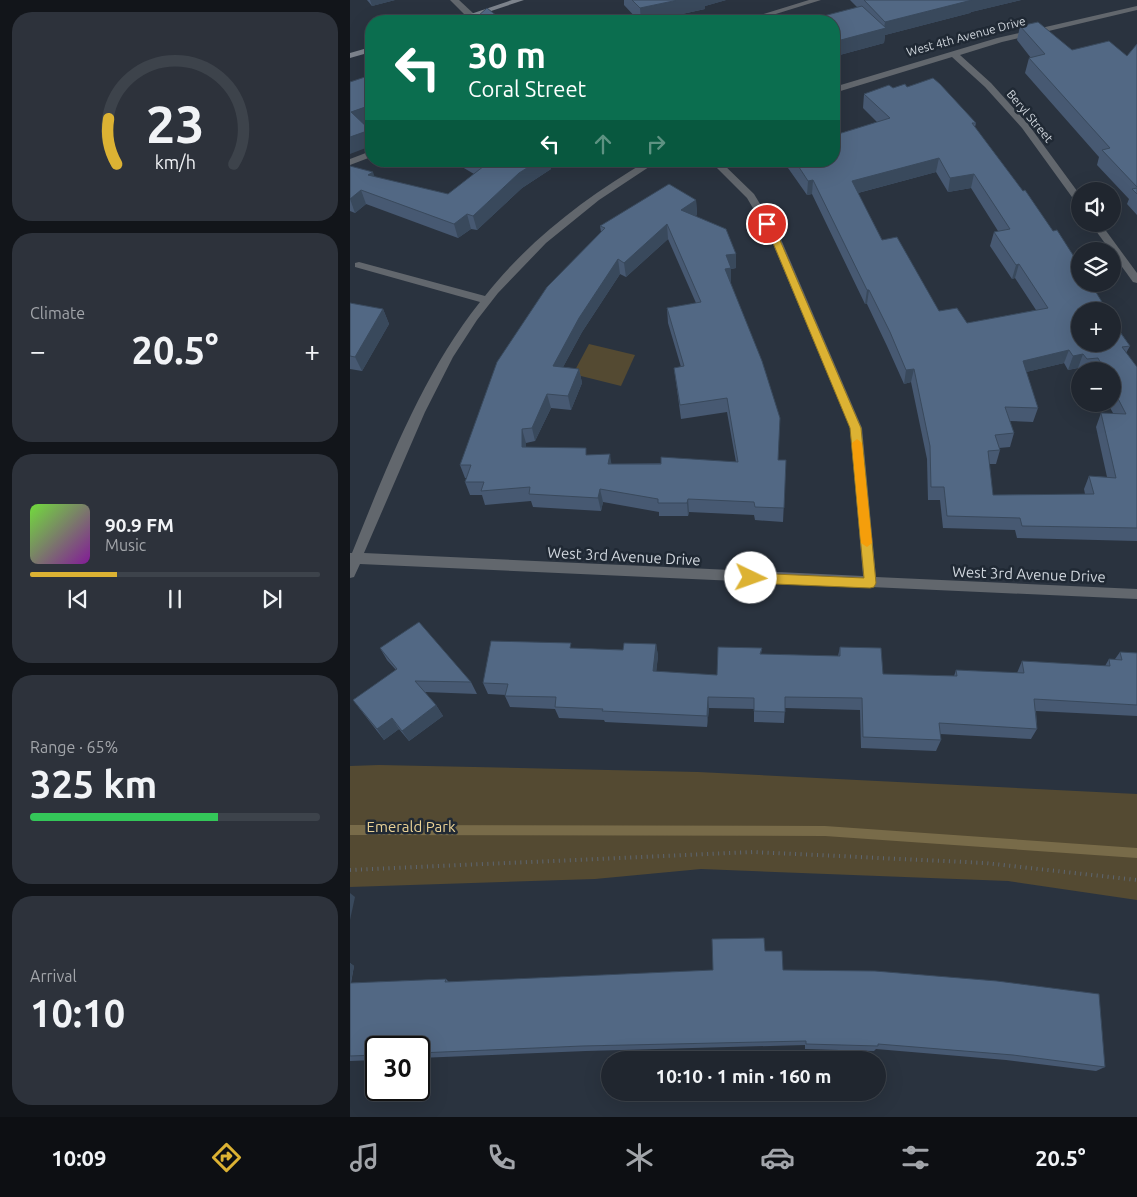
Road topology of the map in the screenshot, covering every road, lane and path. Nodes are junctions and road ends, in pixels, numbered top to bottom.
1 (454, 0) edge
2 (520, 0) edge
3 (817, 0) edge
4 (1137, 8) edge
5 (470, 15) edge
6 (474, 15) edge
7 (766, 15) edge
8 (365, 51) edge
9 (953, 53) junction
10 (350, 56) edge
11 (840, 88) edge
12 (365, 156) edge
13 (350, 162) edge
14 (643, 167) edge
15 (720, 167) edge
16 (1071, 190) edge
17 (1102, 232) edge
18 (359, 265) dead end
19 (1137, 280) edge
20 (486, 300) junction
21 (353, 559) edge
22 (350, 573) edge
23 (870, 583) junction
24 (1137, 594) edge
25 (350, 870) edge
26 (1137, 880) edge

1 - 5 street
2 - 6 main road
3 - 7 street
4 - 9 street, West 4th Avenue Drive
8 - 10 main road
9 - 11 street, West 4th Avenue Drive
9 - 16 street, Beryl Street
12 - 13 street
14 - 20 street
15 - 23 street
17 - 19 street
18 - 20 street
20 - 21 street
21 - 22 street
21 - 23 street, West 3rd Avenue Drive
23 - 24 street, West 3rd Avenue Drive
25 - 26 path

